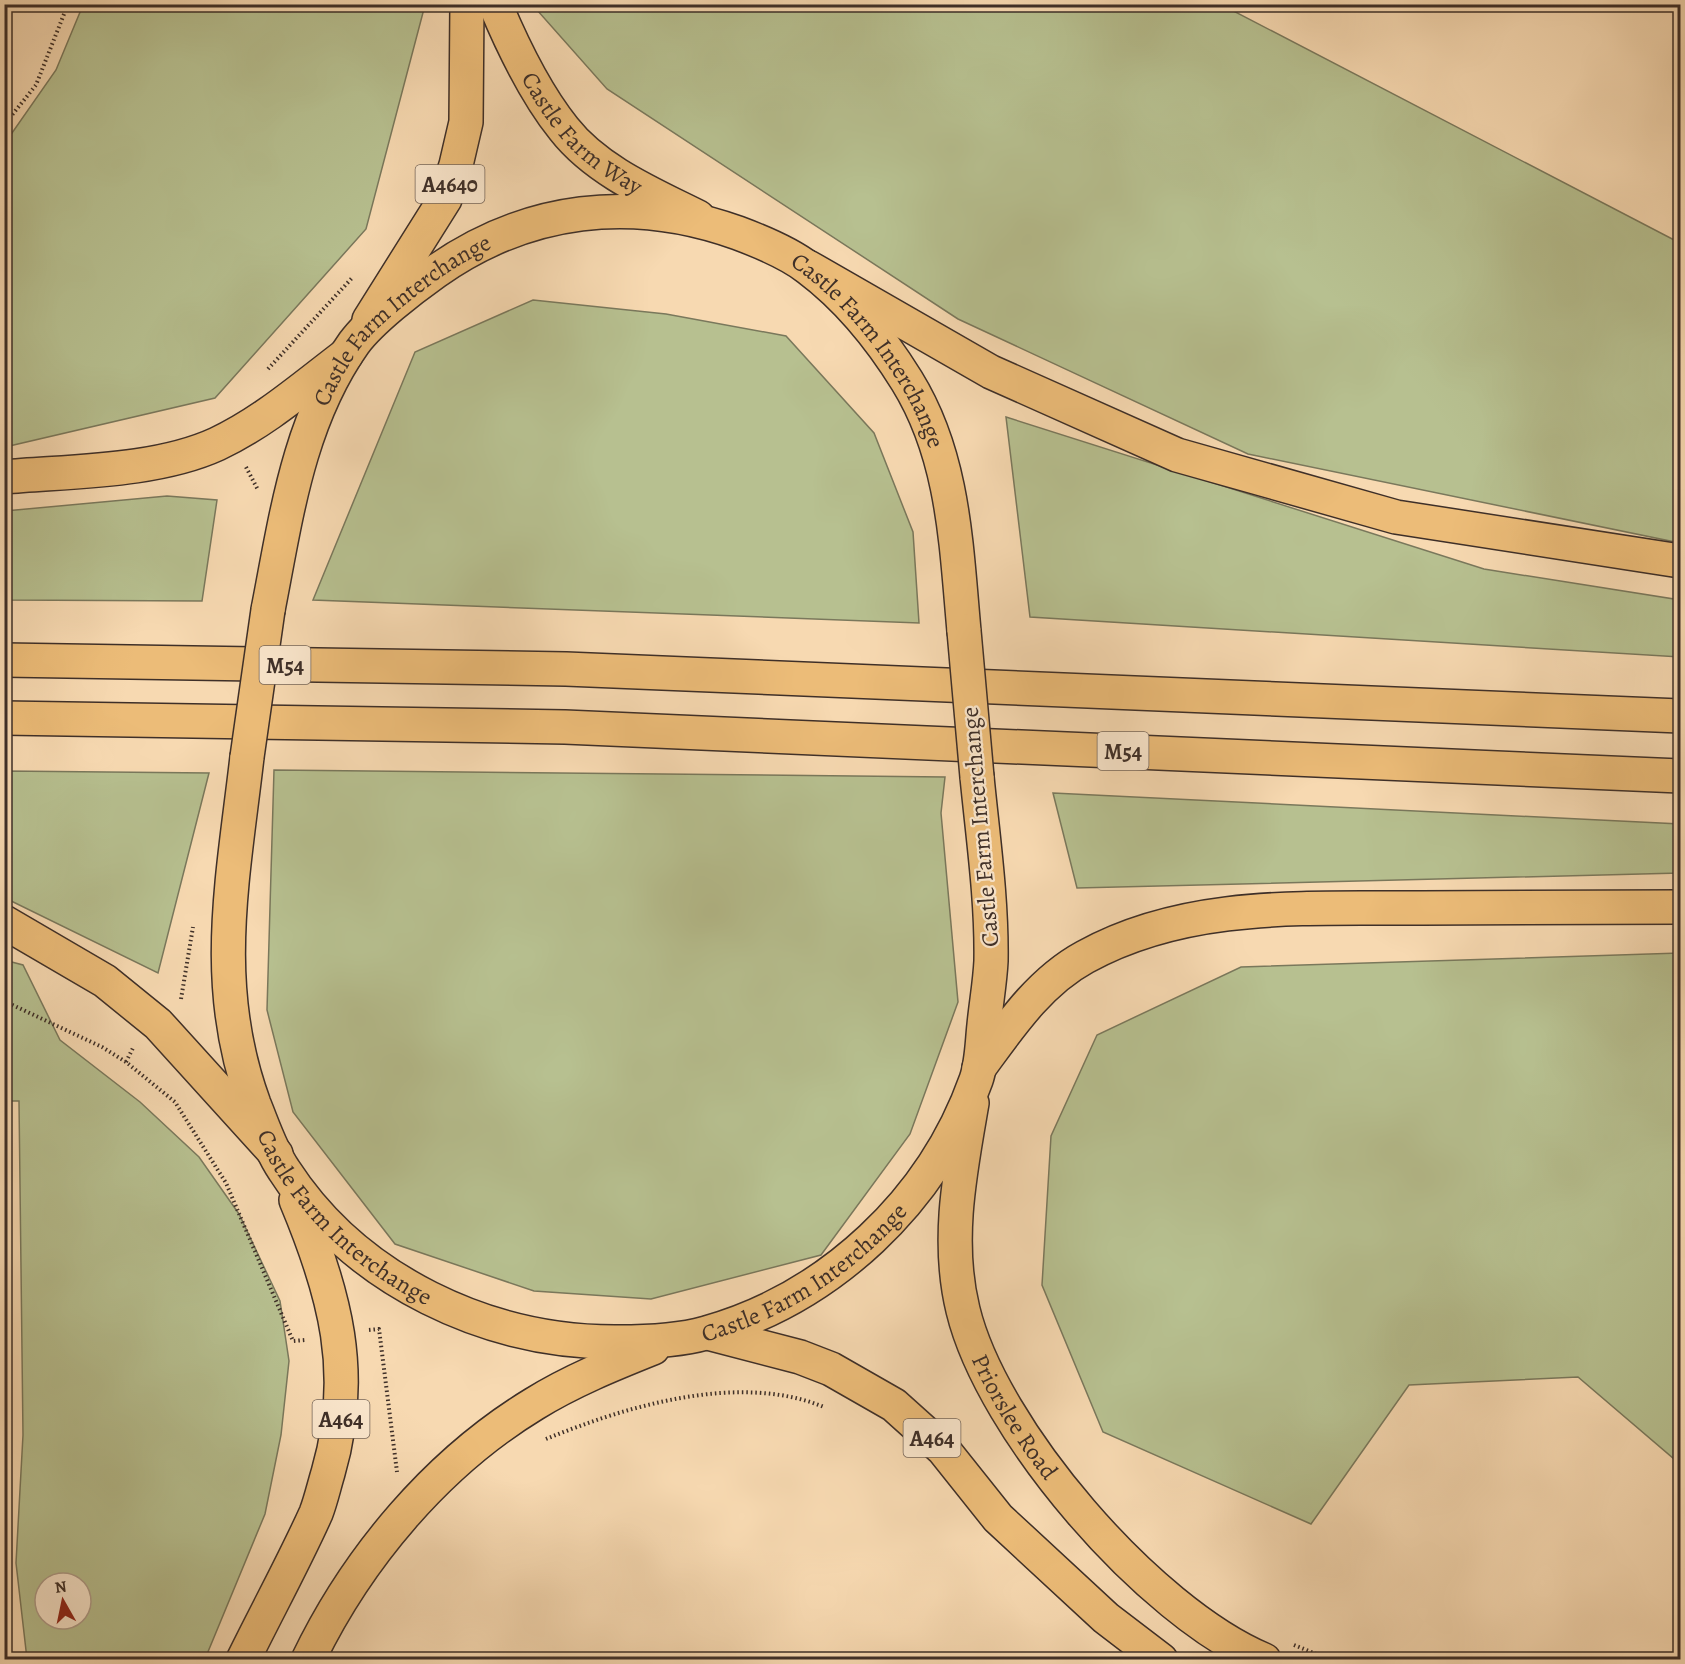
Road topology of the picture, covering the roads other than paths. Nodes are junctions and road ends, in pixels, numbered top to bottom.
1 (467, 4) edge
2 (495, 4) edge
3 (710, 223) junction
4 (808, 267) junction
5 (352, 347) junction
6 (4, 477) edge
7 (1680, 561) edge
8 (4, 660) edge
9 (1680, 716) edge
10 (4, 718) edge
11 (1680, 776) edge
12 (1680, 907) edge
13 (4, 922) edge
14 (977, 1074) junction
15 (279, 1161) junction
16 (692, 1336) junction
17 (243, 1659) edge
18 (308, 1659) edge
19 (1161, 1659) edge
20 (1264, 1659) edge

1 - 5 main road, A4640
2 - 3 main road, Castle Farm Way
3 - 4 main road, Castle Farm Interchange
3 - 5 main road, Castle Farm Interchange
4 - 7 main road
4 - 14 main road, Castle Farm Interchange, bridge
5 - 6 main road
5 - 15 main road, Castle Farm Interchange, bridge
8 - 9 main road, M54
10 - 11 main road, M54
12 - 14 main road
13 - 15 main road
14 - 16 main road, Castle Farm Interchange
14 - 20 main road, Priorslee Road
15 - 16 main road, Castle Farm Interchange
15 - 17 main road, A464
16 - 18 main road
16 - 19 main road, A464

